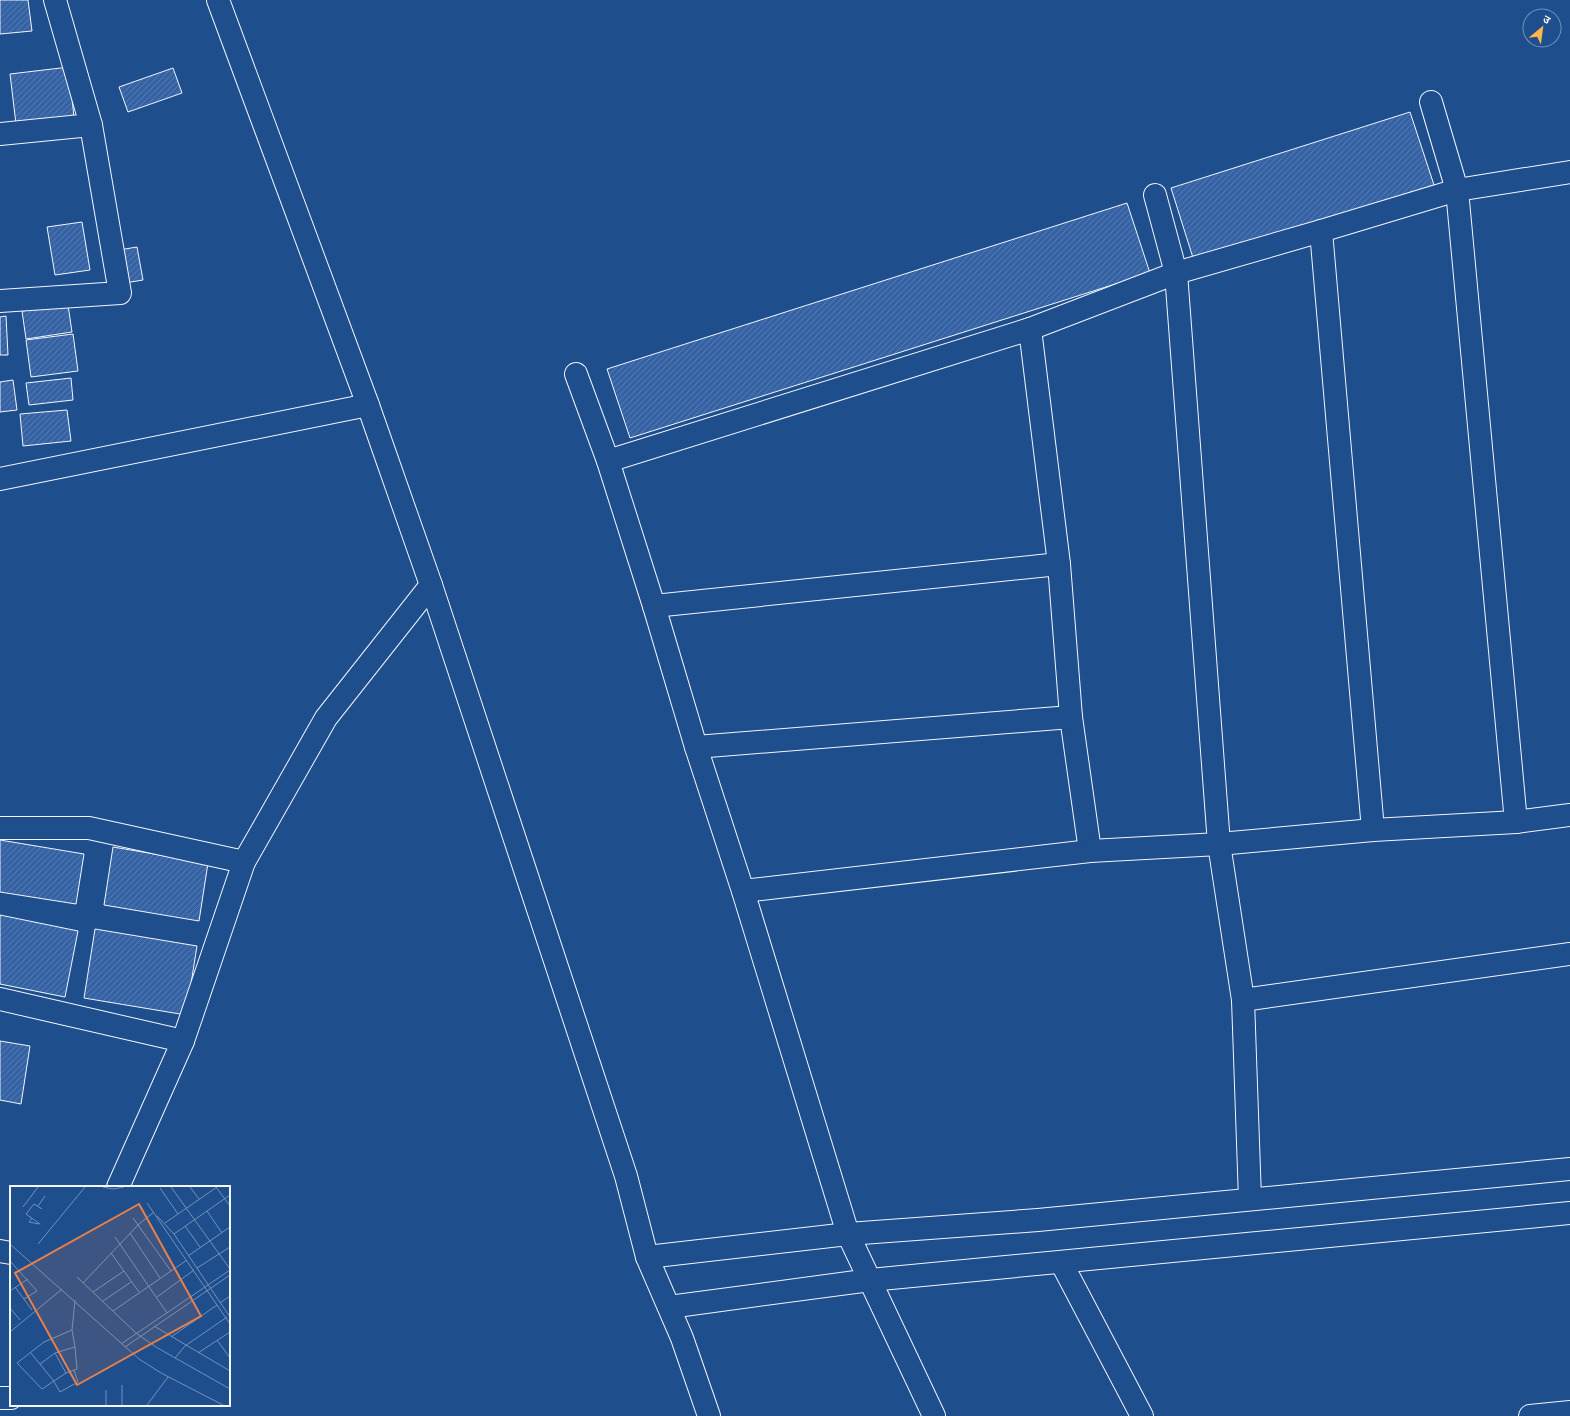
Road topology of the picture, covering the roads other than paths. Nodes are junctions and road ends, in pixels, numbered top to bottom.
1 (55, 0) edge
2 (218, 0) edge
3 (1431, 102) dead end
4 (91, 125) junction
5 (0, 134) edge
6 (1570, 172) edge
7 (1457, 190) junction
8 (1155, 195) dead end
9 (1321, 231) junction
10 (1176, 273) junction
11 (0, 302) edge
12 (1030, 329) junction
13 (576, 374) dead end
14 (368, 405) junction
15 (608, 462) junction
16 (0, 479) edge
17 (1059, 564) junction
18 (431, 586) junction
19 (654, 606) junction
20 (1071, 717) junction
21 (696, 747) junction
22 (1570, 815) edge
23 (1516, 822) junction
24 (0, 828) edge
25 (1373, 830) junction
26 (1219, 844) junction
27 (1090, 852) junction
28 (244, 862) junction
29 (743, 891) junction
30 (1570, 954) edge
31 (0, 999) edge
32 (1243, 1000) junction
33 (183, 1041) junction
34 (1570, 1169) edge
35 (118, 1186) edge
36 (1250, 1199) junction
37 (1570, 1213) edge
38 (848, 1234) junction
39 (0, 1252) edge
40 (10, 1254) edge
41 (647, 1256) junction
42 (1061, 1262) junction
43 (870, 1280) junction
44 (669, 1307) junction
45 (1570, 1412) edge
46 (708, 1416) edge
47 (934, 1416) edge
48 (1142, 1416) edge
49 (1530, 1416) edge

1 - 4 street
2 - 14 street
3 - 7 street
4 - 5 street
4 - 11 street
6 - 7 street
7 - 9 street
7 - 23 street
8 - 10 street
9 - 10 street
9 - 25 street
10 - 12 street
10 - 26 street
12 - 15 street
12 - 17 street
13 - 15 street
14 - 16 street
14 - 18 street
15 - 19 street
17 - 19 street
17 - 20 street
18 - 28 street
18 - 41 street
19 - 21 street
20 - 21 street
20 - 27 street
21 - 29 street
22 - 23 street
23 - 25 street
24 - 28 street
25 - 26 street
26 - 27 street
26 - 32 street
27 - 29 street
28 - 33 street
29 - 38 street
30 - 32 street
31 - 33 street
32 - 36 street
33 - 35 street
34 - 36 street
36 - 38 street
37 - 42 street
38 - 41 street
38 - 43 street
39 - 40 street
41 - 44 street
42 - 43 street
42 - 48 street
43 - 44 street
43 - 47 street
44 - 46 street
45 - 49 street

